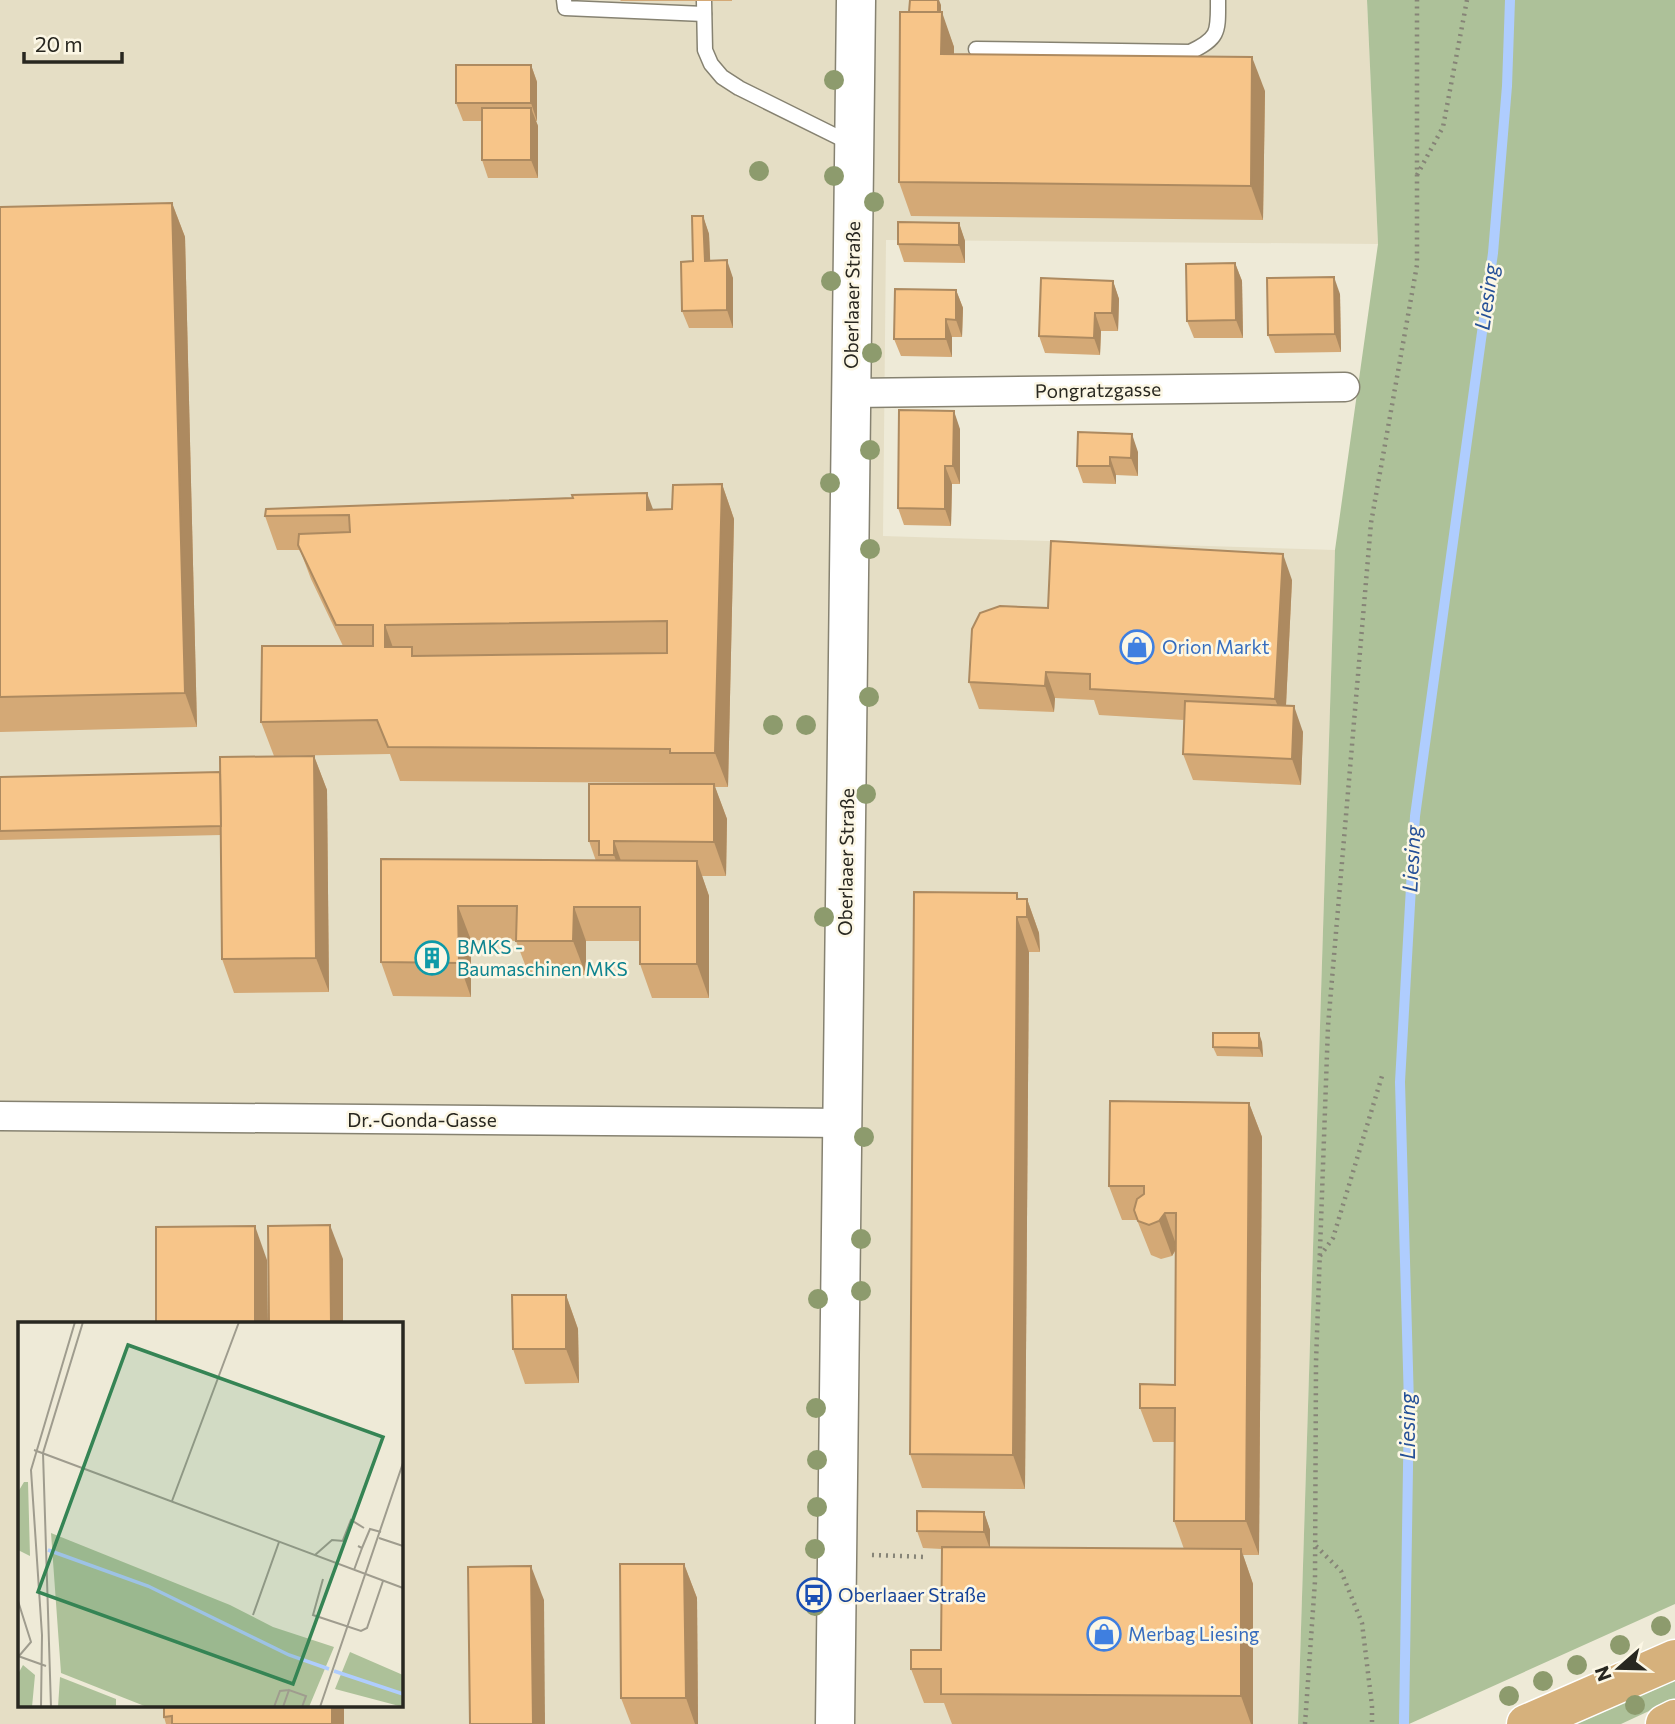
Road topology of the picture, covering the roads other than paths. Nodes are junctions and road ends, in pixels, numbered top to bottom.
1 (564, 0) edge
2 (856, 0) edge
3 (1218, 0) edge
4 (704, 8) edge
5 (976, 49) dead end
6 (854, 145) junction
7 (1345, 387) dead end
8 (851, 393) junction
9 (0, 1116) edge
10 (843, 1123) junction
11 (1675, 1659) edge
12 (1675, 1719) edge
13 (835, 1724) edge
14 (1526, 1724) edge
15 (1665, 1724) edge

1 - 4 lane
2 - 6 main road, Oberlaaer Straße
3 - 5 lane
4 - 6 lane
6 - 8 main road, Oberlaaer Straße
7 - 8 street, Pongratzgasse
8 - 10 main road, Oberlaaer Straße
9 - 10 street, Dr.-Gonda-Gasse
10 - 13 main road, Oberlaaer Straße
11 - 14 main road
12 - 15 main road

